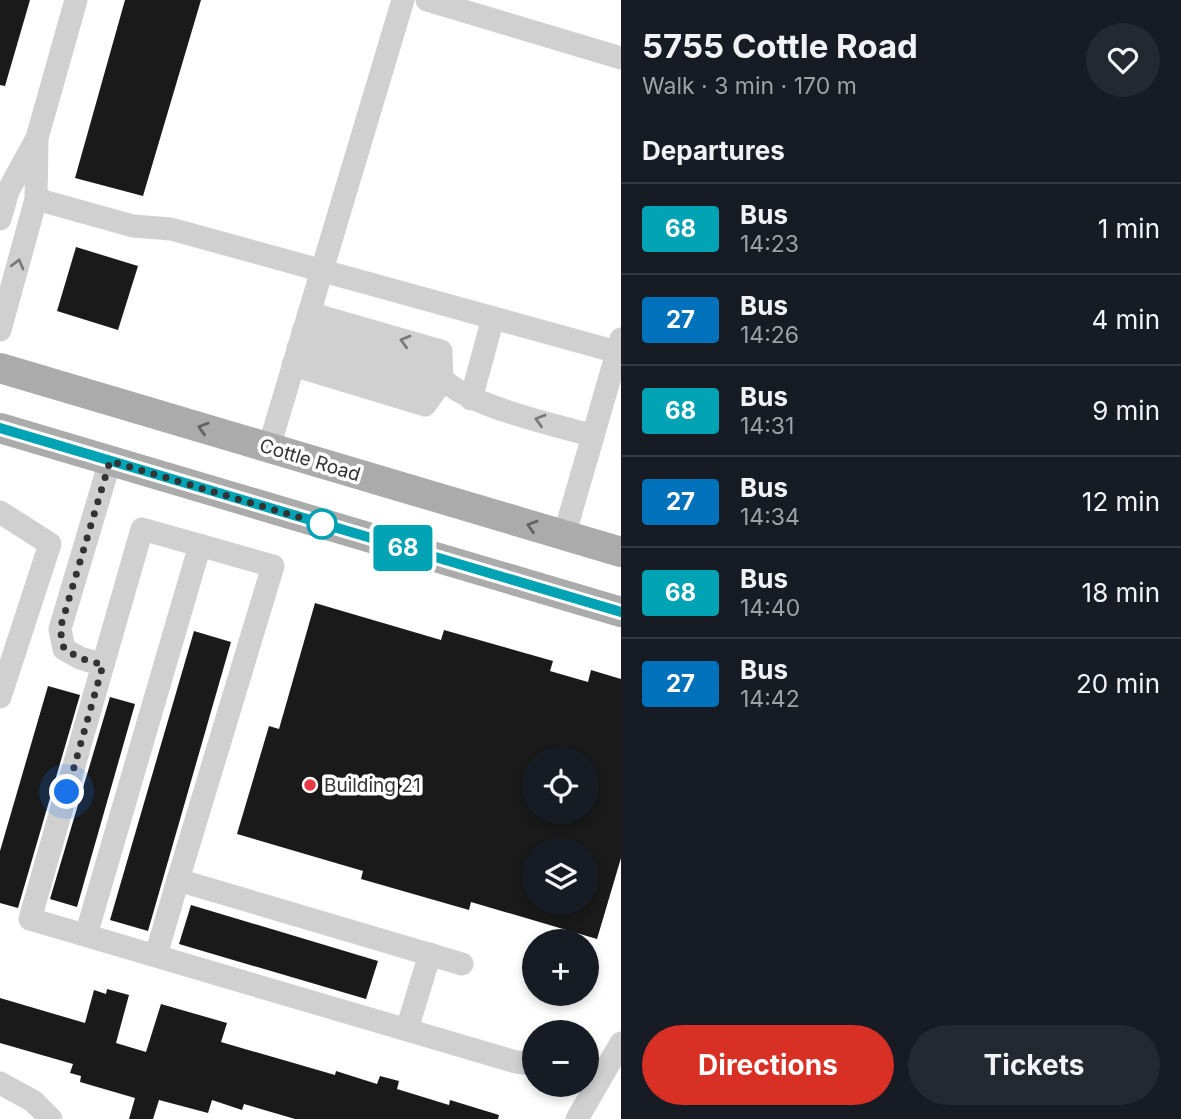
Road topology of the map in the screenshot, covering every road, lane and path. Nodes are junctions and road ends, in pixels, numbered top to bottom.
1 (76, 0) edge
2 (403, 0) edge
3 (427, 0) edge
4 (621, 58) edge
5 (37, 138) junction
6 (4, 190) edge
7 (36, 199) junction
8 (0, 219) edge
9 (321, 271) junction
10 (493, 318) junction
11 (0, 330) edge
12 (301, 339) junction
13 (619, 345) edge
14 (0, 368) edge
15 (442, 381) junction
16 (471, 399) junction
17 (0, 428) edge
18 (593, 436) junction
19 (269, 447) junction
20 (110, 461) junction
21 (0, 512) edge
22 (564, 536) junction
23 (200, 545) junction
24 (621, 552) edge
25 (621, 612) edge
26 (103, 665) junction
27 (0, 697) edge
28 (178, 880) junction
29 (86, 935) junction
30 (430, 954) junction
31 (156, 955) junction
32 (462, 964) dead end
33 (407, 1029) junction
34 (621, 1043) edge
35 (522, 1063) edge
36 (605, 1069) edge
37 (0, 1083) edge
38 (51, 1119) edge
39 (577, 1119) edge

1 - 5 street
2 - 9 street
3 - 4 street
5 - 6 street
5 - 7 street
6 - 8 street
7 - 9 street
11 -> 7 street
9 - 10 street
9 - 12 street
10 - 13 street
10 - 16 street
12 - 15 street
15 -> 12 street
12 - 19 street
13 - 18 street
19 -> 14 main road, Cottle Road
15 - 16 street
18 -> 16 street
17 - 20 main road
18 - 22 street
22 -> 19 main road, Cottle Road
20 - 25 main road
20 - 26 street
21 - 27 street
22 - 24 main road, Cottle Road
23 - 26 street
23 - 28 street
23 - 29 street
26 - 29 street
28 - 30 street
28 - 31 street
29 - 31 street
30 - 32 street
30 - 33 street
31 - 33 street
33 - 35 street
34 - 36 street
36 - 39 street
37 - 38 street

